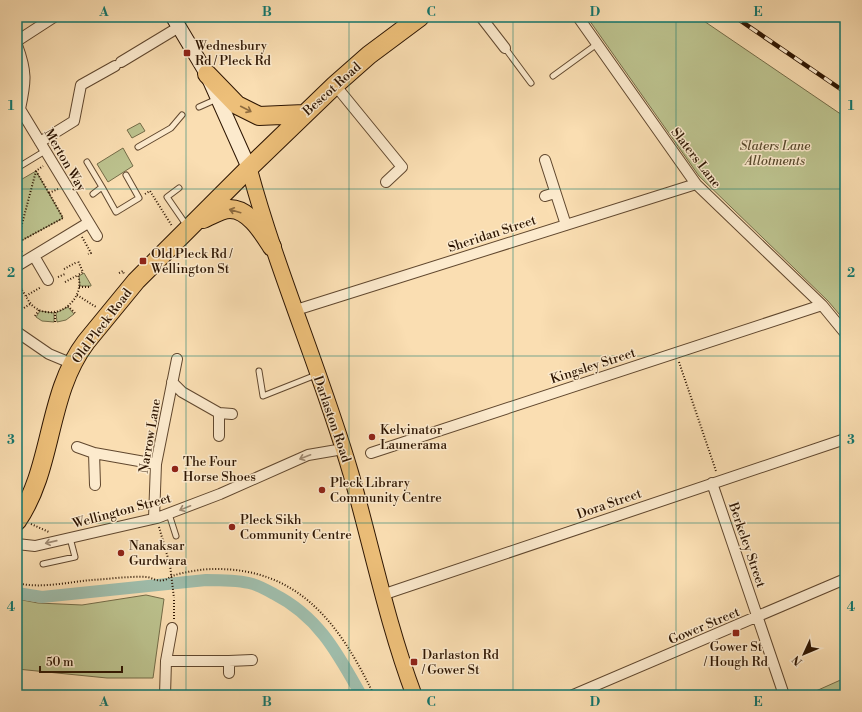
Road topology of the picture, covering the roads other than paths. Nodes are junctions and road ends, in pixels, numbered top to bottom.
1 (54, 17) edge
2 (420, 17) edge
3 (578, 17) edge
4 (478, 19) edge
5 (176, 22) edge
6 (17, 41) edge
7 (17, 44) edge
8 (597, 44) junction
9 (505, 48) joint
10 (207, 74) junction
11 (553, 76) dead end
12 (531, 83) dead end
13 (335, 85) junction
14 (217, 98) junction
15 (199, 107) dead end
16 (19, 110) edge
17 (304, 114) junction
18 (182, 115) dead end
19 (42, 147) junction
20 (138, 147) dead end
21 (545, 160) dead end
22 (87, 162) dead end
23 (17, 168) edge
24 (249, 168) junction
25 (126, 175) dead end
26 (386, 182) dead end
27 (696, 184) junction
28 (102, 187) junction
29 (179, 188) dead end
30 (555, 193) junction
31 (93, 194) dead end
32 (545, 196) dead end
33 (88, 224) junction
34 (566, 224) junction
35 (191, 225) junction
36 (96, 236) dead end
37 (272, 247) junction
38 (30, 258) junction
39 (17, 266) edge
40 (49, 282) road end
41 (822, 305) junction
42 (296, 310) junction
43 (17, 332) edge
44 (845, 333) edge
45 (177, 359) dead end
46 (73, 364) junction
47 (259, 371) dead end
48 (317, 374) junction
49 (172, 382) junction
50 (219, 413) junction
51 (232, 414) dead end
52 (219, 436) dead end
53 (845, 439) edge
54 (77, 447) dead end
55 (343, 449) junction
56 (94, 453) junction
57 (371, 453) dead end
58 (156, 464) junction
59 (715, 481) junction
60 (95, 485) dead end
61 (169, 514) junction
62 (156, 518) junction
63 (18, 519) edge
64 (176, 536) dead end
65 (67, 539) junction
66 (17, 544) edge
67 (43, 564) dead end
68 (845, 579) edge
69 (382, 595) junction
70 (758, 616) junction
71 (172, 628) road end
72 (229, 660) junction
73 (252, 660) dead end
74 (166, 661) junction
75 (230, 673) dead end
76 (165, 695) edge
77 (414, 695) edge
78 (573, 695) edge
79 (784, 695) edge

1 - 6 street
2 - 13 highway, Bescot Road
3 - 8 street, Slaters Lane
4 - 9 street
5 - 10 street
5 - 19 street
7 - 16 street
8 - 11 lane
8 - 27 street, Slaters Lane
9 - 12 lane
10 - 14 street
10 -> 17 highway
13 - 17 highway, Bescot Road
13 - 26 street
14 - 15 lane
14 - 24 street
16 - 19 street, Merton Way
17 - 24 highway, Bescot Road
18 - 20 lane
19 - 23 lane
19 - 33 street, Merton Way
21 - 30 street
22 - 28 lane
24 - 35 highway, Old Pleck Road
24 - 37 main road, Darlaston Road
25 - 28 lane
27 - 34 street, Sheridan Street
27 - 41 street, Slaters Lane
28 - 31 lane
29 - 35 lane
30 - 32 street
30 - 34 street
33 - 36 street, Merton Way
33 - 38 street
34 - 42 street, Sheridan Street
37 -> 35 highway
35 - 46 highway, Old Pleck Road
37 - 42 main road, Darlaston Road
38 - 39 street
38 - 40 street
41 - 44 street, Slaters Lane
41 - 57 street, Kingsley Street
42 - 48 main road, Darlaston Road
43 - 46 street
45 - 49 street, Narrow Lane
46 - 63 highway, Old Pleck Road
47 - 48 lane
48 - 55 main road, Darlaston Road
49 - 50 street
49 - 58 street, Narrow Lane
50 - 51 street
50 - 52 street
53 - 59 street, Dora Street
54 - 56 street
55 -> 61 street, Wellington Street
55 - 69 main road, Darlaston Road
56 - 58 street
56 - 60 street
58 - 62 street, Narrow Lane
59 - 69 street, Dora Street
59 - 70 street, Berkeley Street
61 - 62 street, Wellington Street
61 - 64 lane
62 - 65 street, Wellington Street
65 -> 66 street, Wellington Street
65 - 67 lane
68 - 70 street, Gower Street
69 - 77 main road, Darlaston Road
70 - 78 street, Gower Street
70 - 79 street, Berkeley Street
71 - 74 street
72 - 73 street
72 - 74 street
72 - 75 street
74 - 76 street

